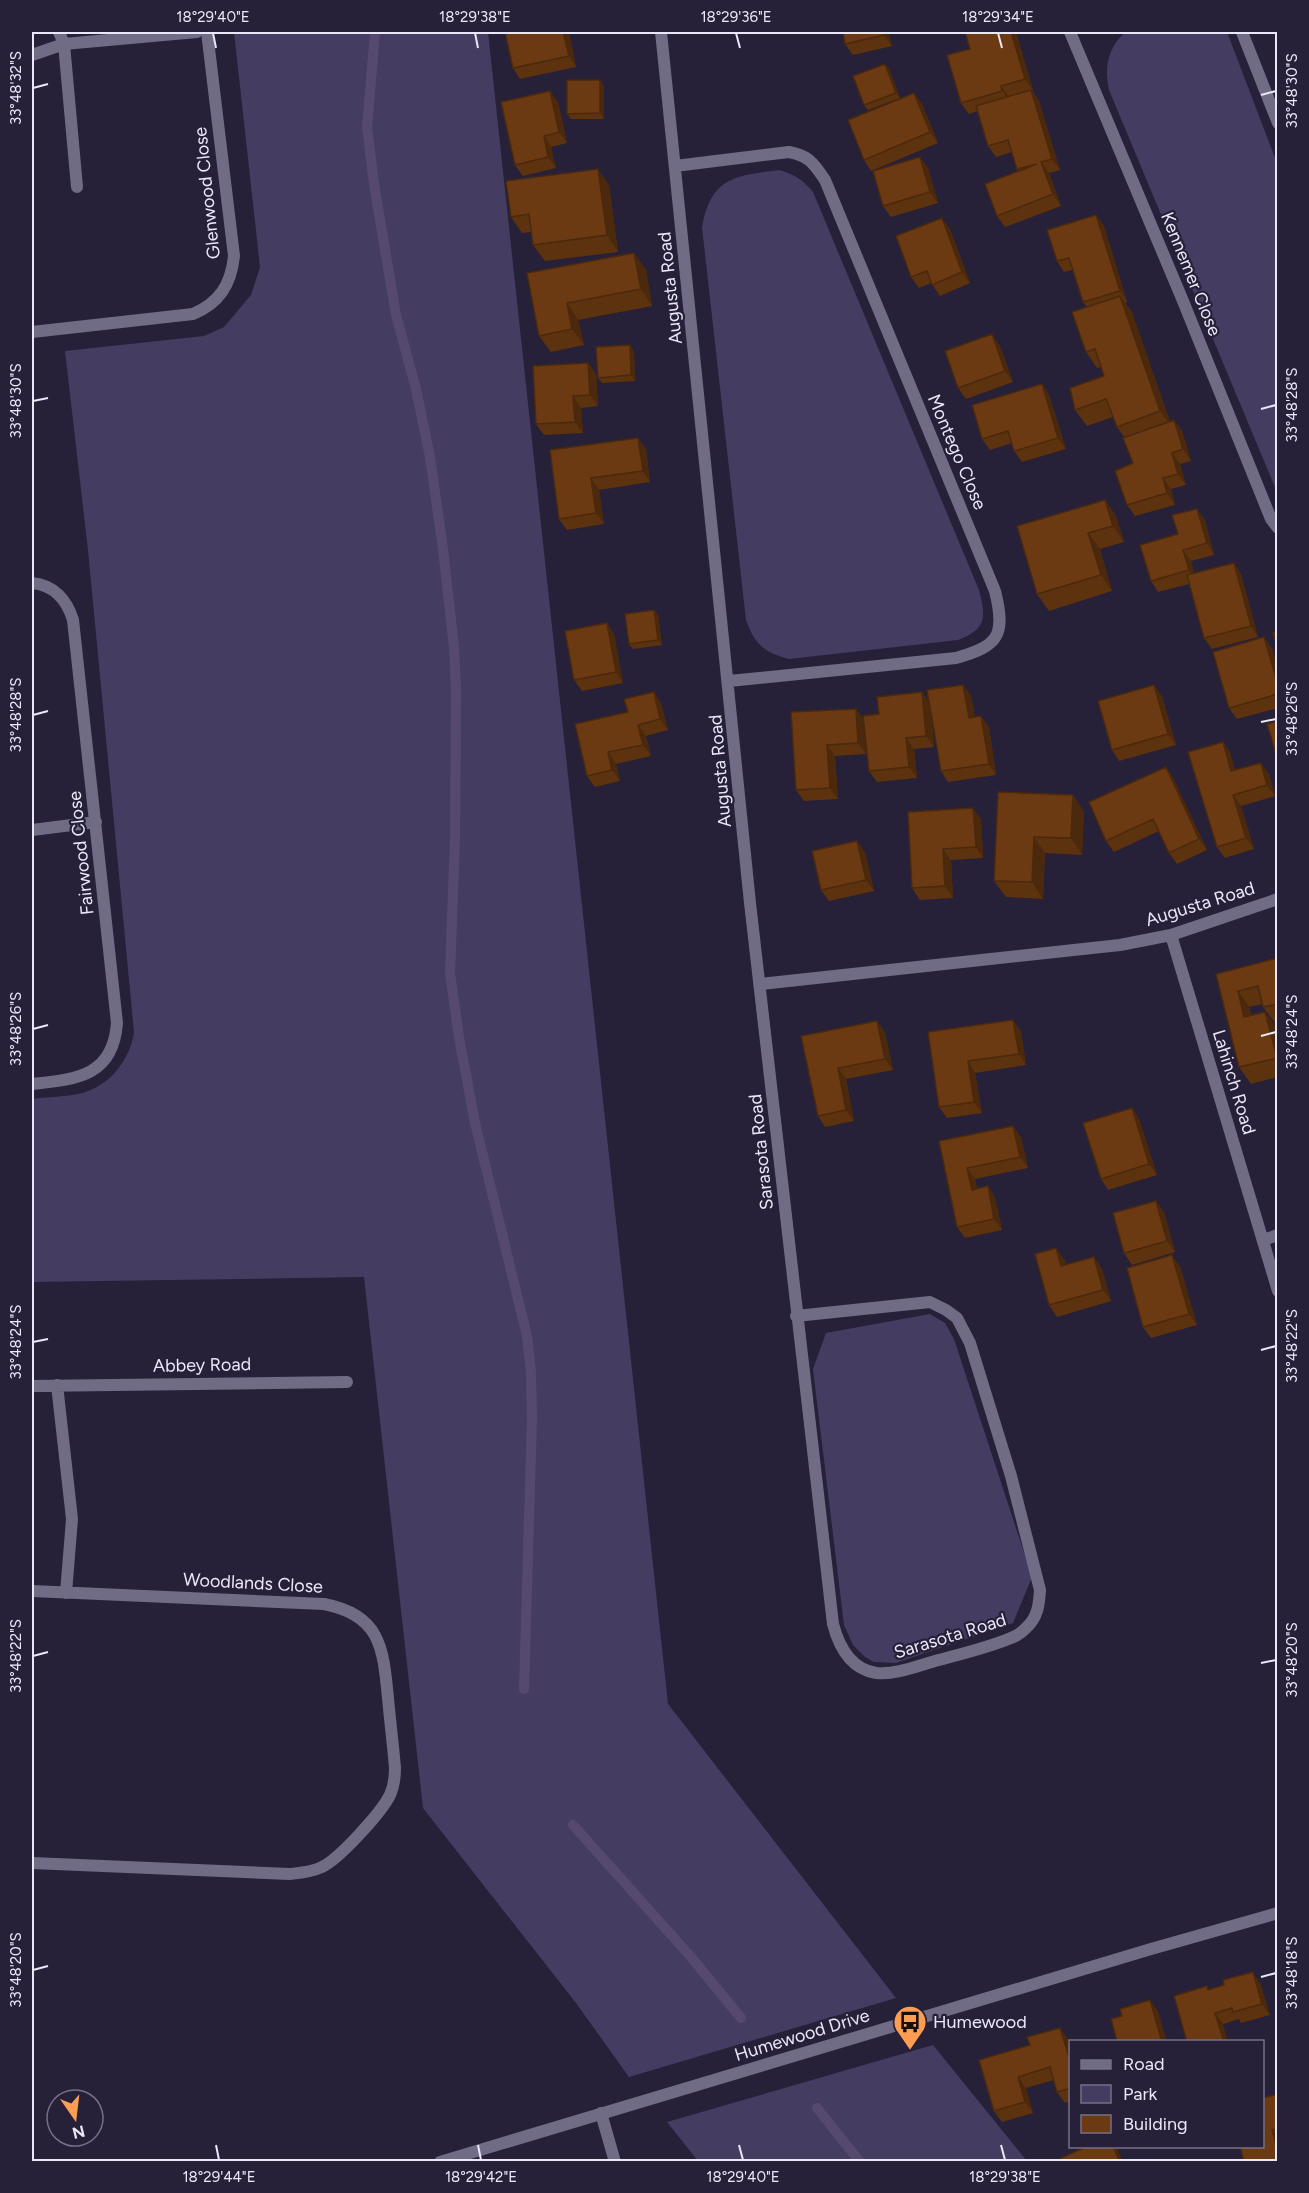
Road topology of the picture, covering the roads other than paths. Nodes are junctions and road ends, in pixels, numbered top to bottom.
1 (59, 32) edge
2 (197, 32) edge
3 (207, 32) edge
4 (661, 32) edge
5 (1073, 32) edge
6 (1242, 32) edge
7 (63, 44) junction
8 (32, 55) edge
9 (1278, 123) edge
10 (675, 166) junction
11 (77, 187) dead end
12 (32, 332) edge
13 (1278, 528) edge
14 (32, 583) edge
15 (729, 681) junction
16 (96, 822) junction
17 (32, 830) edge
18 (1278, 899) edge
19 (1171, 935) junction
20 (761, 984) junction
21 (32, 1084) edge
22 (1278, 1235) edge
23 (1263, 1240) junction
24 (1278, 1291) edge
25 (796, 1316) junction
26 (347, 1382) dead end
27 (57, 1385) junction
28 (32, 1386) edge
29 (32, 1591) edge
30 (66, 1593) junction
31 (32, 1863) edge
32 (1278, 1913) edge
33 (602, 2113) junction
34 (440, 2162) edge
35 (615, 2162) edge

1 - 7 street
2 - 7 street
3 - 12 street, Glenwood Close
4 - 10 street, Augusta Road
5 - 13 street, Kennemer Close
6 - 9 street
7 - 8 street
7 - 11 street
10 - 15 street, Augusta Road
10 - 15 street, Montego Close
14 - 16 street, Fairwood Close
15 - 20 street, Augusta Road
16 - 17 street
16 - 21 street, Fairwood Close
18 - 19 street, Augusta Road
19 - 20 street, Augusta Road
19 - 23 street, Lahinch Road
20 - 25 street, Sarasota Road
22 - 23 street
23 - 24 street, Lahinch Road
25 - 25 street, Sarasota Road
26 - 27 street, Abbey Road
27 - 28 street, Abbey Road
27 - 30 street
29 - 30 street, Woodlands Close
30 - 31 street, Woodlands Close
32 - 33 street, Humewood Drive
33 - 34 street, Humewood Drive
33 - 35 street

